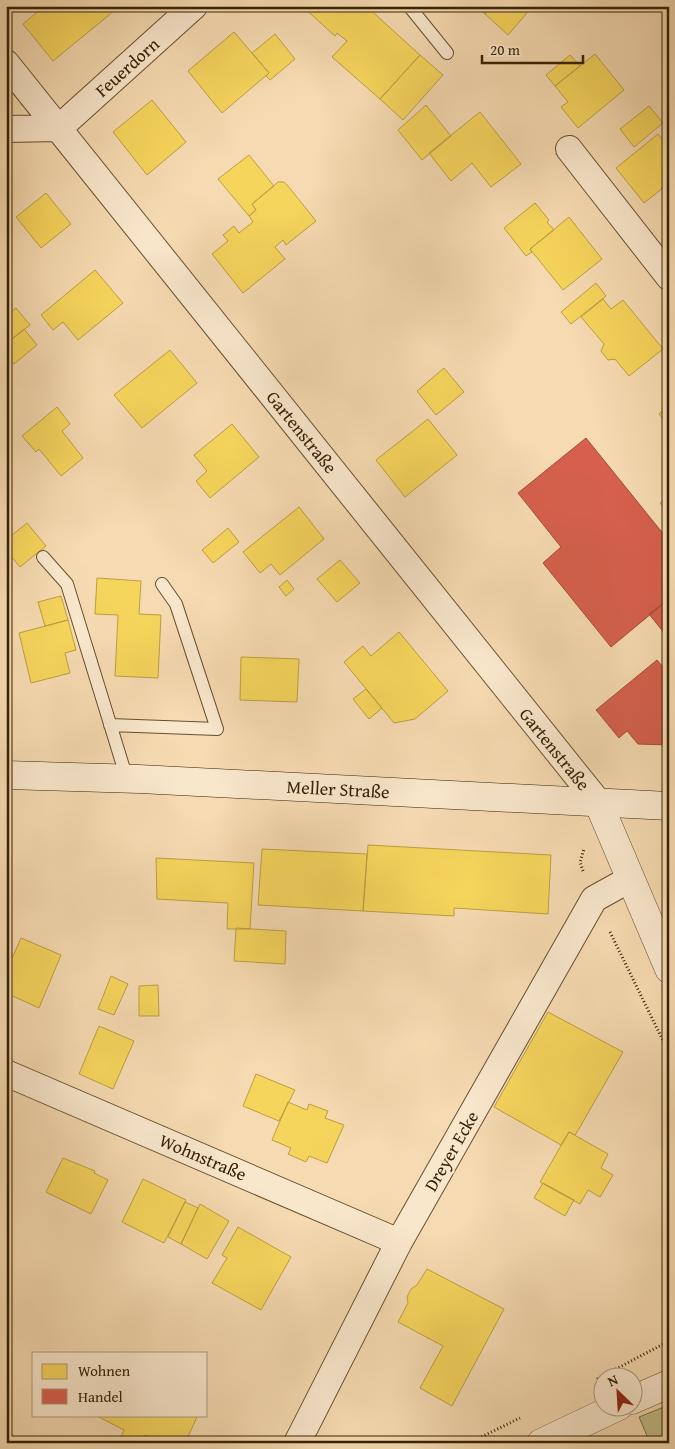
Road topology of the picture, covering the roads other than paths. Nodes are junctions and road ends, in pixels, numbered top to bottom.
1 (194, 6) edge
2 (409, 6) edge
3 (447, 53) dead end
4 (6, 63) edge
5 (59, 128) junction
6 (6, 129) edge
7 (570, 149) dead end
8 (669, 277) edge
9 (43, 557) dead end
10 (162, 584) dead end
11 (110, 725) junction
12 (6, 775) edge
13 (127, 779) junction
14 (598, 802) junction
15 (669, 806) edge
16 (630, 879) junction
17 (669, 969) edge
18 (6, 1073) edge
19 (399, 1242) junction
20 (669, 1384) edge
21 (642, 1396) edge
22 (598, 1416) edge
23 (296, 1443) edge
24 (542, 1443) edge

1 - 5 street, Feuerdorn
2 - 3 lane
4 - 5 street, Gartenstraße
5 - 6 street
5 - 14 street, Gartenstraße
7 - 8 street
9 - 11 lane
10 - 11 lane
11 - 13 lane
12 - 13 main road, Meller Straße
13 - 14 main road, Meller Straße
14 - 15 main road, Meller Straße
14 - 16 main road
16 - 17 main road
16 - 19 street, Dreyer Ecke
18 - 19 street, Wohnstraße
19 - 23 street, Dreyer Ecke
20 - 21 main road
22 - 24 main road

